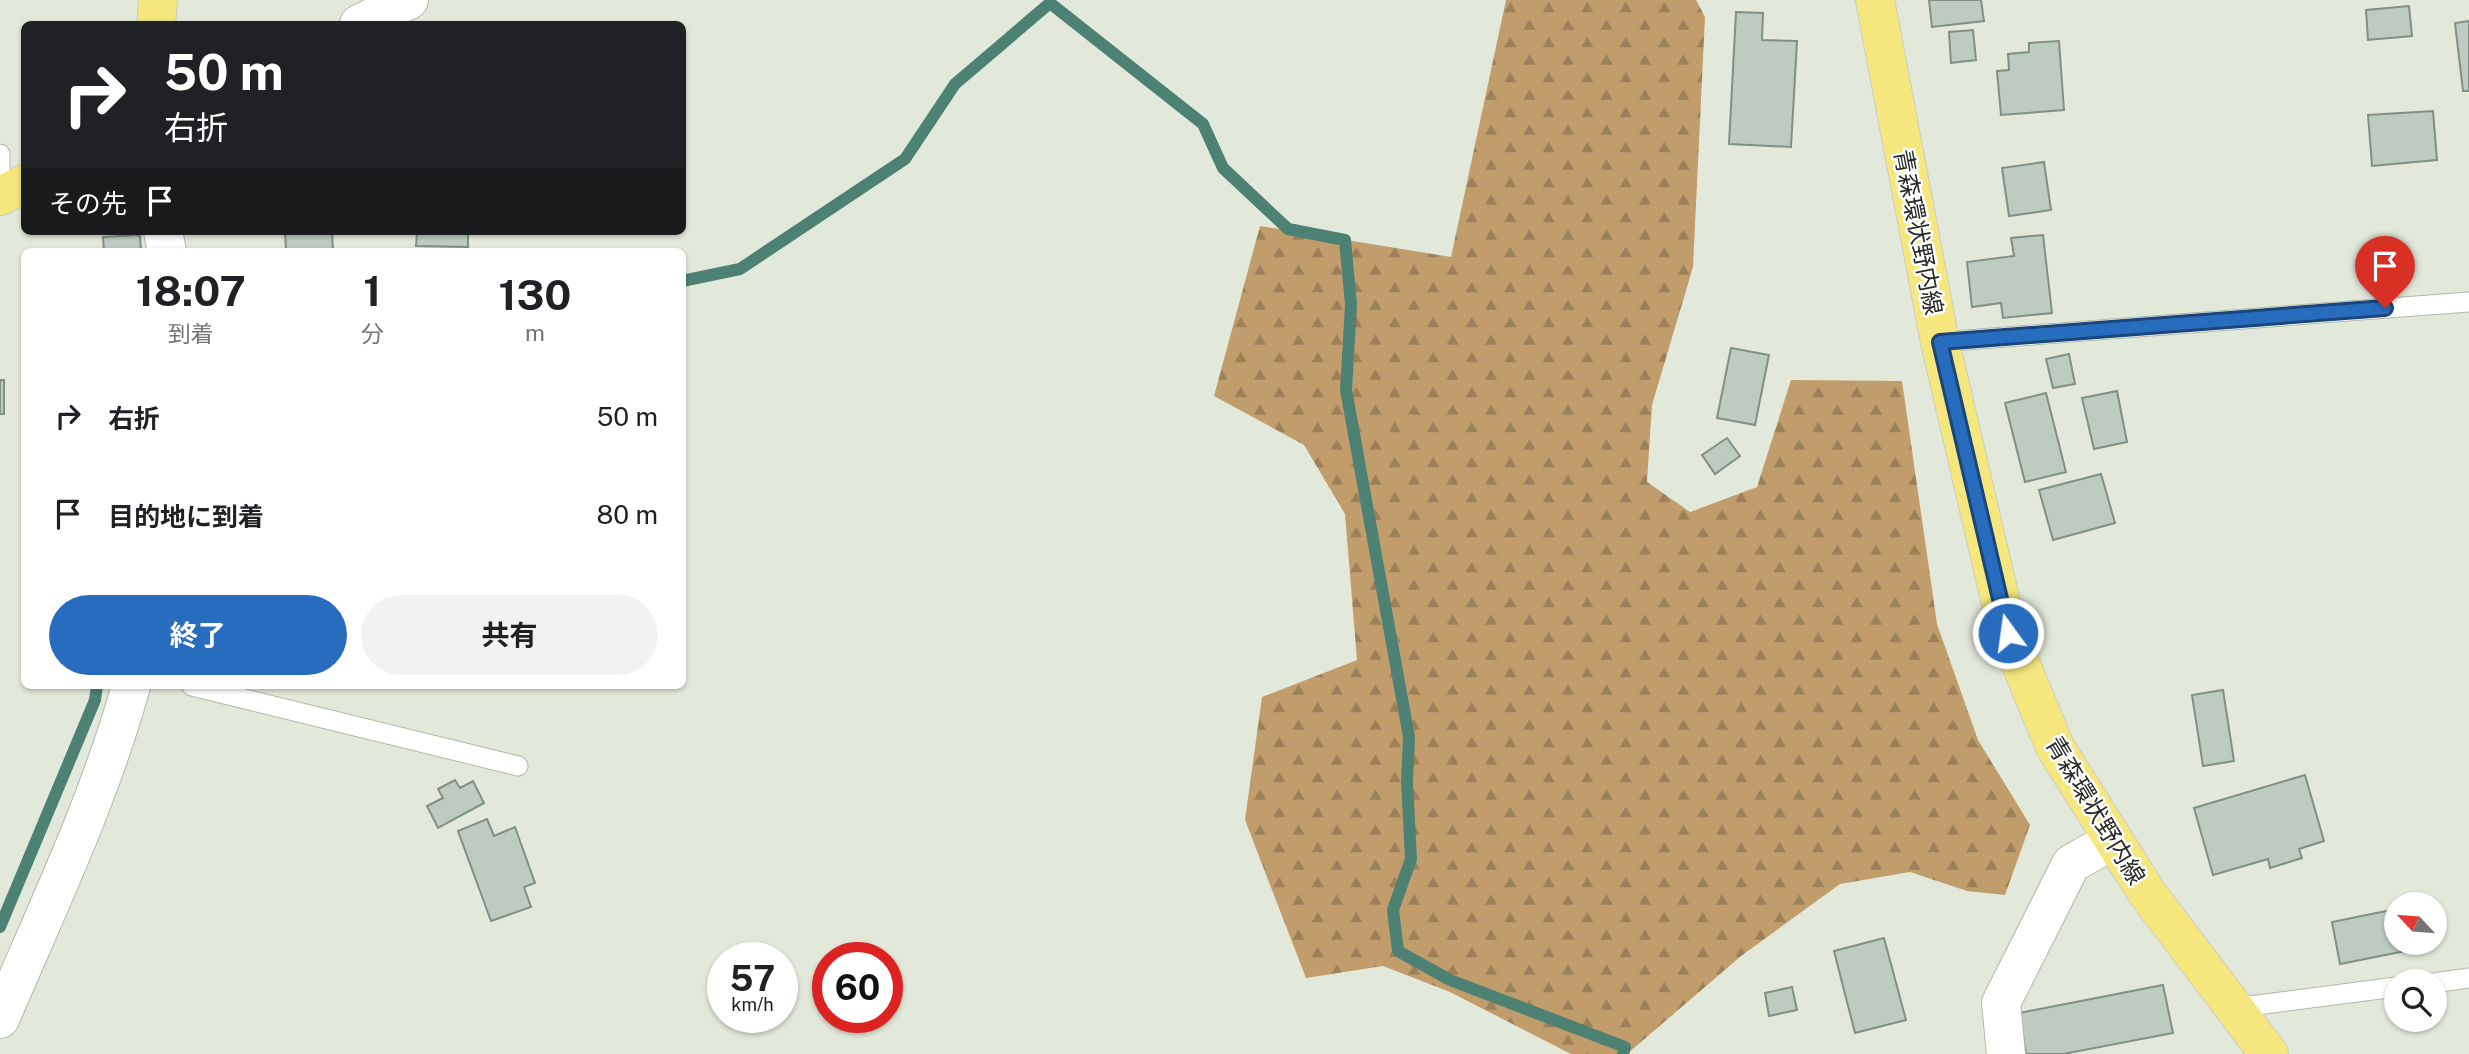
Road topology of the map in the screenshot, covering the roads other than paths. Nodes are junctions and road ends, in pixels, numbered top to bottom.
1 (158, 0) edge
2 (409, 0) edge
3 (1875, 0) edge
4 (156, 21) edge
5 (365, 21) edge
6 (0, 154) edge
7 (21, 185) edge
8 (0, 194) edge
9 (2469, 302) edge
10 (1940, 342) junction
11 (130, 689) edge
12 (204, 689) edge
13 (518, 766) dead end
14 (2113, 840) junction
15 (2469, 978) edge
16 (2447, 981) edge
17 (2384, 989) edge
18 (2234, 1008) junction
19 (0, 1019) edge
20 (2006, 1054) edge
21 (2269, 1054) edge

1 - 4 main road
2 - 5 street
3 - 10 main road, 青森環状野内線
6 - 8 lane
7 - 8 main road
9 - 10 lane
10 - 14 main road, 青森環状野内線
11 - 19 street
12 - 13 lane
14 - 18 main road, 青森環状野内線
14 - 20 street
15 - 16 lane
17 - 18 lane
18 - 21 main road, 青森環状野内線

